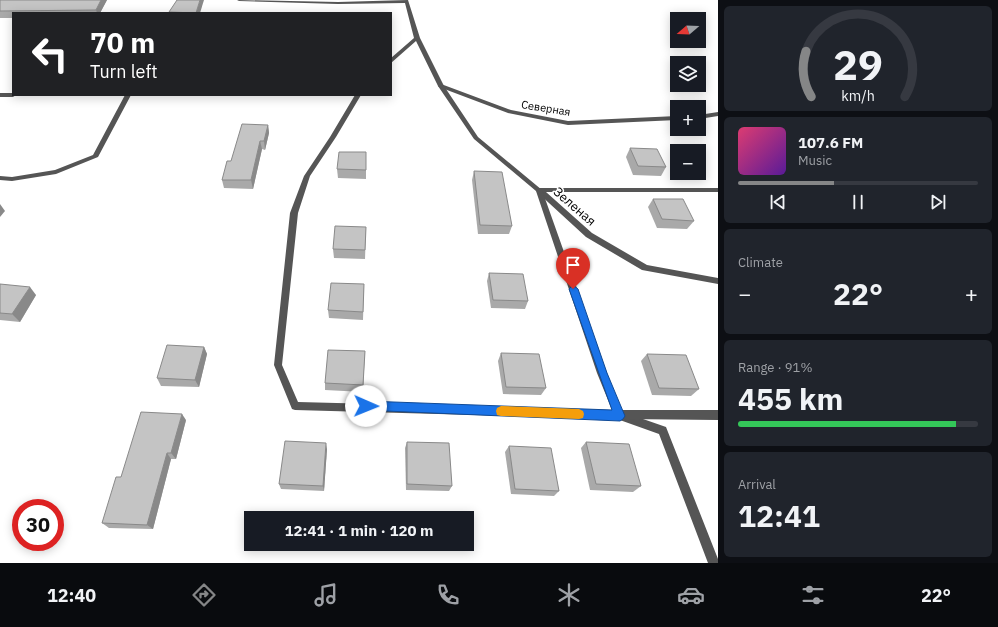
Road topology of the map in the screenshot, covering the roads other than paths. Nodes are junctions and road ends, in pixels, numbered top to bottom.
1 (239, 0) edge
2 (406, 1) edge
3 (417, 38) junction
4 (392, 60) edge
5 (441, 86) junction
6 (0, 95) edge
7 (12, 95) edge
8 (127, 96) edge
9 (357, 96) edge
10 (718, 114) edge
11 (706, 116) edge
12 (670, 118) edge
13 (0, 178) edge
14 (539, 190) junction
15 (718, 190) edge
16 (718, 281) edge
17 (718, 415) edge
18 (620, 416) junction
19 (714, 563) edge

1 - 2 street
2 - 3 street
3 - 4 street
3 - 5 street
5 - 12 street, Северная
5 - 14 street
6 - 7 street
8 - 13 street
9 - 18 street
10 - 11 street
14 - 15 street, Зеленая
14 - 16 street, Зеленая
14 - 18 street
17 - 18 street
18 - 19 street

